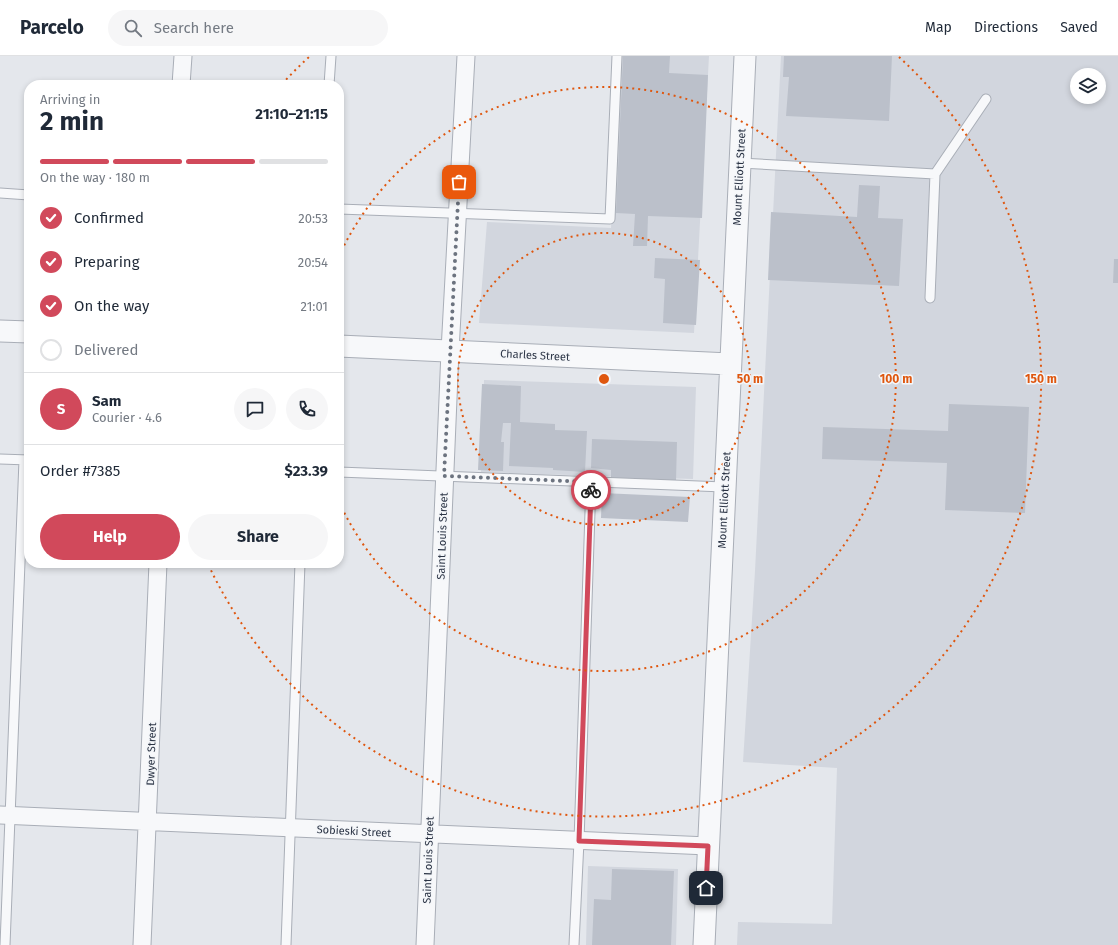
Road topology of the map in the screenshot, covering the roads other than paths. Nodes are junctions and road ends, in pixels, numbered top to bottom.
1 (183, 56) edge
2 (331, 56) edge
3 (466, 56) edge
4 (617, 56) edge
5 (746, 56) edge
6 (181, 80) edge
7 (329, 80) edge
8 (986, 99) dead end
9 (740, 163) junction
10 (935, 174) junction
11 (0, 193) edge
12 (24, 195) edge
13 (344, 210) edge
14 (457, 214) junction
15 (930, 298) dead end
16 (0, 331) edge
17 (24, 332) edge
18 (344, 346) edge
19 (450, 352) junction
20 (730, 364) junction
21 (0, 459) edge
22 (24, 460) edge
23 (344, 472) edge
24 (444, 476) junction
25 (592, 482) junction
26 (724, 487) junction
27 (24, 494) edge
28 (158, 568) edge
29 (300, 568) edge
30 (5, 815) edge
31 (148, 821) junction
32 (290, 828) junction
33 (430, 834) junction
34 (579, 841) junction
35 (708, 846) junction
36 (5, 945) edge
37 (142, 945) edge
38 (286, 945) edge
39 (425, 945) edge
40 (574, 945) edge
41 (704, 945) edge

1 - 6 street
2 - 7 lane
3 - 14 street, Saint Louis Street
4 - 14 lane
5 - 9 street, Mount Elliott Street
8 - 10 lane
9 - 10 lane
9 - 20 street, Mount Elliott Street
10 - 15 lane
11 - 12 lane
13 - 14 lane
14 - 19 street, Saint Louis Street
16 - 17 street
18 - 19 street, Charles Street
19 - 20 street, Charles Street
19 - 24 street, Saint Louis Street
20 - 26 street, Mount Elliott Street
21 - 22 lane
23 - 24 lane
24 - 25 lane
24 - 33 street, Saint Louis Street
25 - 26 lane
25 - 34 lane
26 - 35 street, Mount Elliott Street
27 - 30 lane
28 - 31 street, Dwyer Street
29 - 32 lane
30 - 31 street, Sobieski Street
30 - 36 lane
31 - 32 street, Sobieski Street
31 - 37 street, Dwyer Street
32 - 33 street, Sobieski Street
32 - 38 lane
33 - 34 street, Sobieski Street
33 - 39 street, Saint Louis Street
34 - 35 street, Sobieski Street
34 - 40 lane
35 - 41 street, Mount Elliott Street

